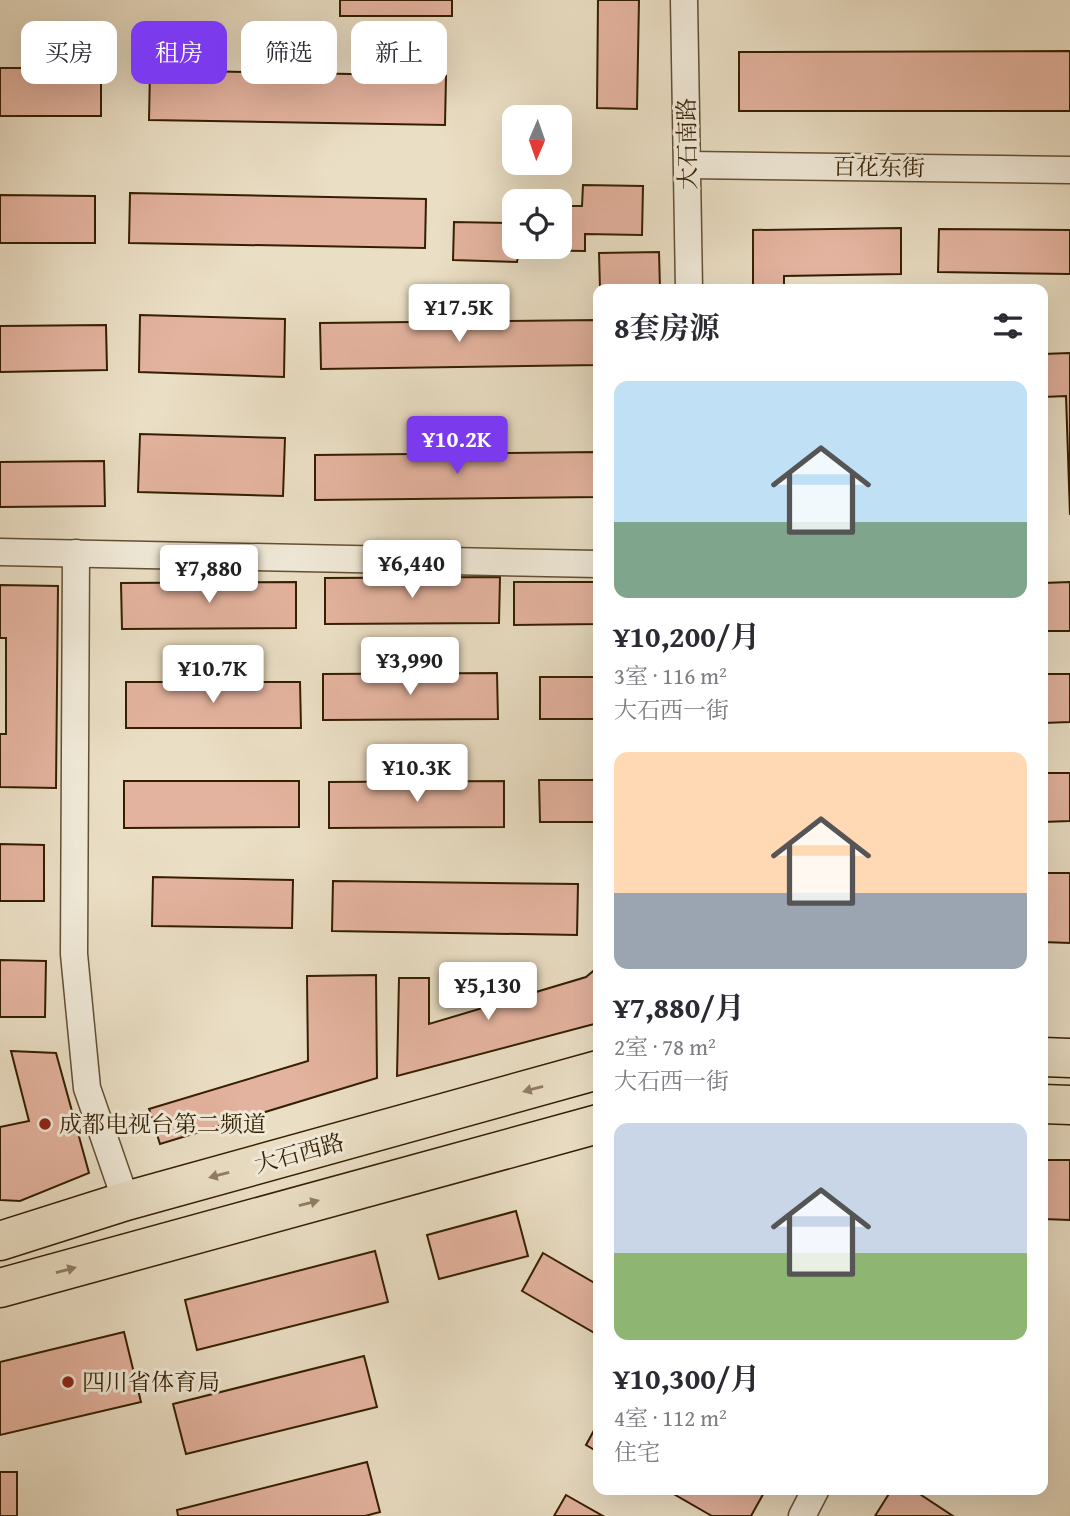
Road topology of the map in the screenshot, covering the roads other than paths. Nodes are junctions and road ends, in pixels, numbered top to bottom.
1 (684, 0) edge
2 (688, 165) junction
3 (1070, 170) edge
4 (689, 284) edge
5 (0, 552) edge
6 (76, 553) junction
7 (593, 565) edge
8 (1048, 1057) edge
9 (1070, 1058) edge
10 (593, 1071) edge
11 (1048, 1104) edge
12 (1070, 1105) edge
13 (593, 1125) edge
14 (125, 1201) junction
15 (0, 1241) edge
16 (0, 1288) edge
17 (813, 1495) edge
18 (802, 1516) edge

1 - 2 street, 大石南路
2 - 3 street, 百花东街
2 - 4 street, 大石南路
5 - 6 street
6 - 7 street
6 - 14 street
8 - 9 main road
10 -> 14 main road, 大石西路
11 - 12 main road
16 -> 13 main road
14 - 15 main road, 大石西路
17 - 18 street

